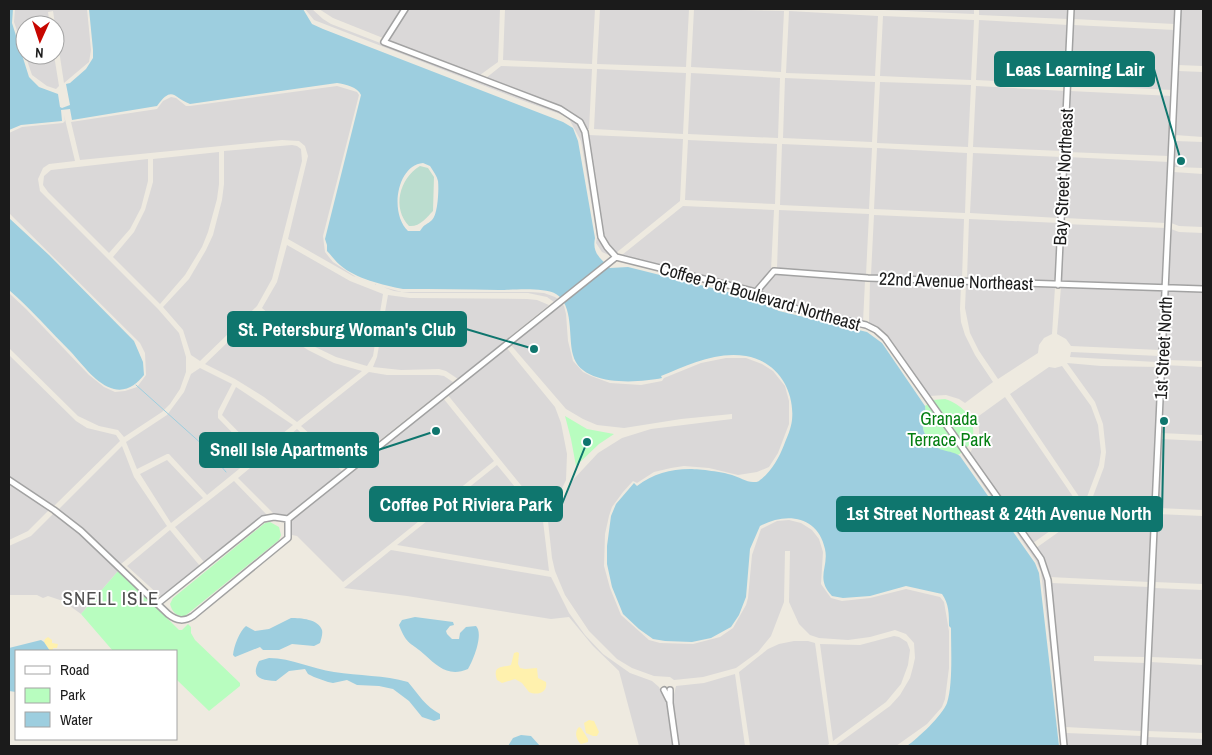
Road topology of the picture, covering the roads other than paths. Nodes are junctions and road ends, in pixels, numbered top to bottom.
1 (405, 9) edge
2 (1071, 9) edge
3 (1178, 9) edge
4 (616, 257) junction
5 (1058, 284) junction
6 (1165, 288) junction
7 (1203, 289) edge
8 (756, 292) junction
9 (9, 480) edge
10 (288, 519) junction
11 (157, 604) junction
12 (667, 690) dead end
13 (676, 746) edge
14 (1064, 746) edge
15 (1144, 746) edge

1 - 4 street
2 - 5 street, Bay Street Northeast
3 - 6 street, 1st Street North
4 - 8 street, Coffee Pot Boulevard Northeast
4 - 10 street
5 - 6 street, 22nd Avenue Northeast
5 - 8 street, 22nd Avenue Northeast
6 - 7 street, 22nd Avenue Northeast
6 - 15 street, 1st Street North
8 - 14 street, Coffee Pot Boulevard Northeast
9 - 11 street
10 - 11 street
10 - 11 street
12 - 13 street

